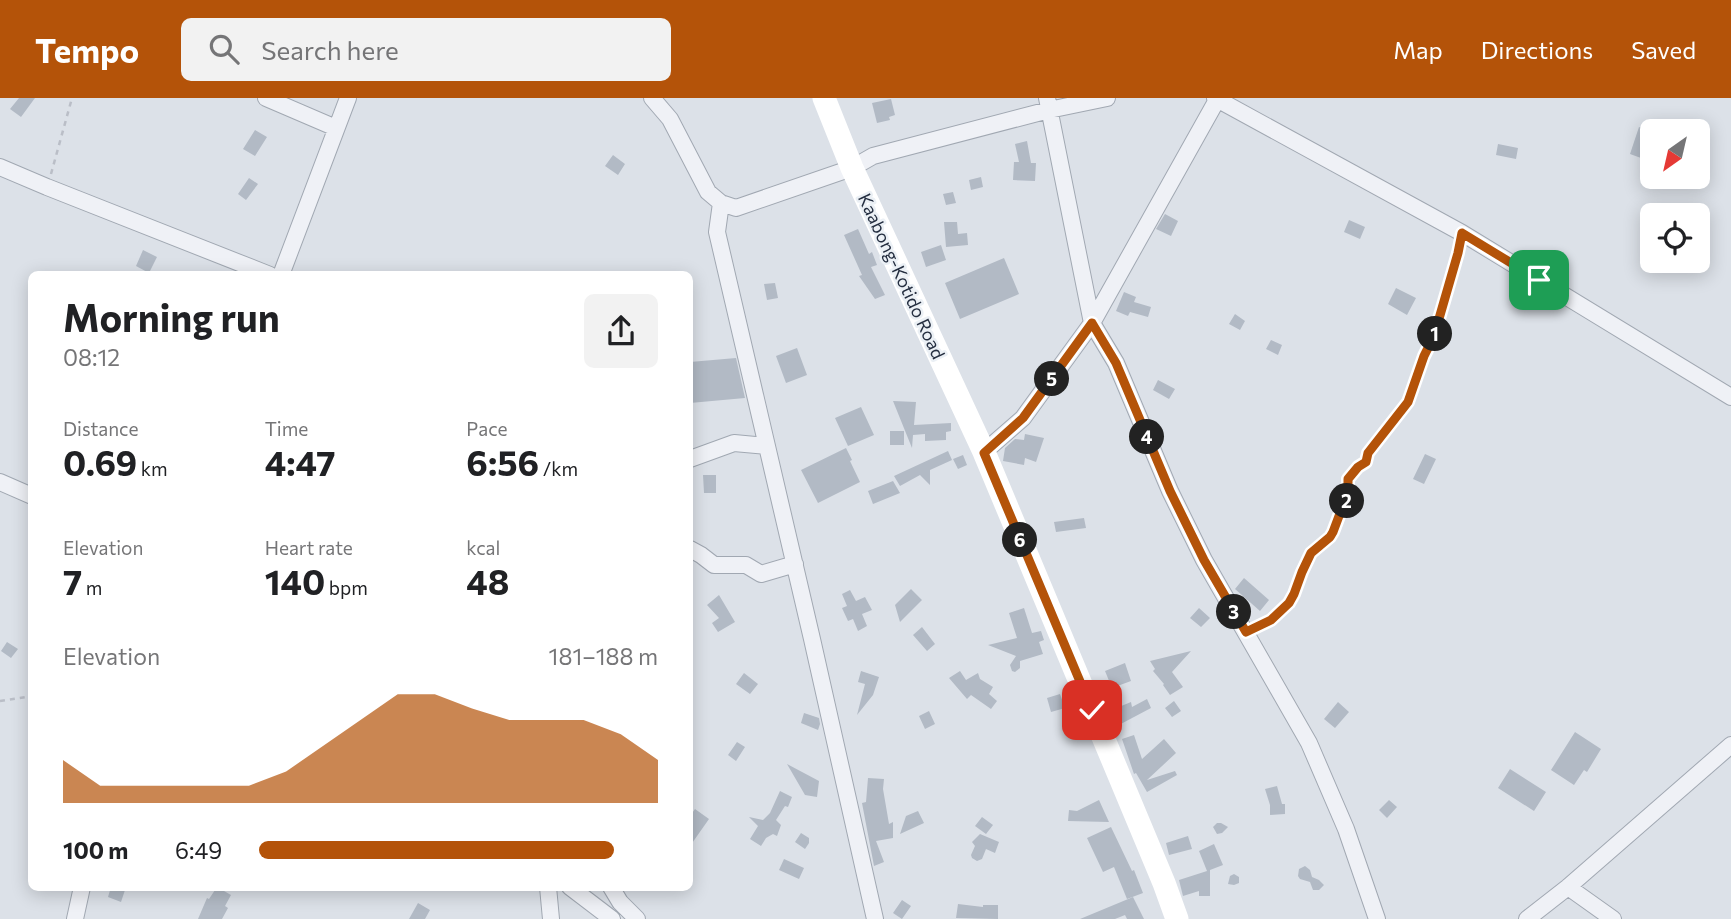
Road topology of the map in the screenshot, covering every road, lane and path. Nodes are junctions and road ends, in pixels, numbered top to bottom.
1 (72, 98) edge
2 (266, 98) edge
3 (348, 98) edge
4 (652, 98) edge
5 (824, 98) edge
6 (1107, 98) edge
7 (1217, 98) edge
8 (1048, 104) edge
9 (336, 128) junction
10 (0, 167) edge
11 (852, 168) junction
12 (47, 187) junction
13 (721, 203) junction
14 (1462, 233) junction
15 (260, 271) edge
16 (282, 271) edge
17 (1092, 323) junction
18 (1731, 397) edge
19 (767, 446) junction
20 (984, 453) junction
21 (693, 458) edge
22 (0, 482) edge
23 (28, 494) edge
24 (693, 551) edge
25 (795, 564) junction
26 (1246, 632) junction
27 (28, 697) edge
28 (0, 701) edge
29 (1731, 745) edge
30 (1568, 887) junction
31 (81, 891) edge
32 (548, 891) edge
33 (575, 891) edge
34 (613, 891) edge
35 (75, 919) edge
36 (551, 919) edge
37 (612, 919) edge
38 (637, 919) edge
39 (875, 919) edge
40 (1177, 919) edge
41 (1377, 919) edge
42 (1527, 919) edge
43 (1613, 919) edge

1 - 12 path
2 - 9 street
3 - 9 street
4 - 13 street
5 - 11 main road, Kaabong-Kotido Road
6 - 8 street
7 - 14 street
7 - 17 street
8 - 11 street
8 - 17 street
9 - 16 street
10 - 12 street
11 - 13 street
11 - 20 main road, Kaabong-Kotido Road
12 - 15 street
13 - 19 street
14 - 18 street
14 - 26 path
17 - 20 street
17 - 26 street
19 - 21 street
19 - 25 street
20 - 40 main road, Kaabong-Kotido Road
22 - 23 street
24 - 25 street
25 - 39 street
26 - 41 street
27 - 28 path
29 - 30 street
30 - 42 street
30 - 43 street
31 - 35 street
32 - 36 street
33 - 37 street
34 - 38 street

